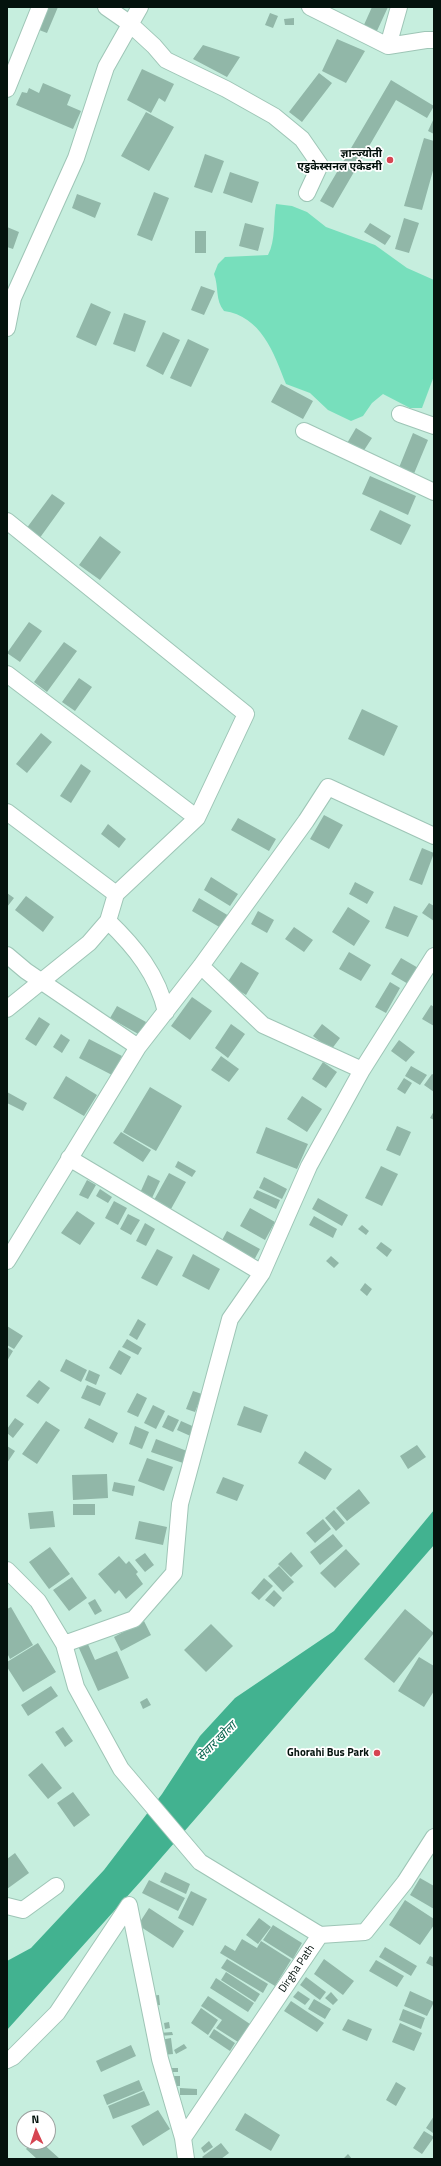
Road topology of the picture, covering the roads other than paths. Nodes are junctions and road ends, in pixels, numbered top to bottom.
1 (40, 7) edge
2 (106, 7) edge
3 (140, 7) edge
4 (310, 7) edge
5 (399, 7) edge
6 (129, 23) junction
7 (434, 40) edge
8 (388, 46) junction
9 (7, 89) edge
10 (307, 193) dead end
11 (7, 328) edge
12 (400, 414) dead end
13 (434, 426) edge
14 (304, 431) dead end
15 (434, 492) edge
16 (7, 521) edge
17 (7, 674) edge
18 (7, 812) edge
19 (197, 818) junction
20 (434, 836) edge
21 (116, 894) junction
22 (108, 921) junction
23 (7, 955) edge
24 (434, 956) edge
25 (201, 966) junction
26 (42, 981) junction
27 (7, 1009) edge
28 (166, 1012) junction
29 (138, 1047) junction
30 (362, 1070) junction
31 (69, 1158) junction
32 (7, 1260) edge
33 (262, 1273) junction
34 (7, 1570) edge
35 (64, 1644) junction
36 (434, 1837) edge
37 (56, 1886) dead end
38 (7, 1906) edge
39 (320, 1935) junction
40 (7, 2060) edge
41 (183, 2138) junction
42 (186, 2159) edge

1 - 9 street
2 - 6 street
3 - 6 street
4 - 8 street
5 - 8 street
6 - 10 street
6 - 11 street
7 - 8 street
12 - 13 street
14 - 15 street
16 - 19 street
17 - 19 street
18 - 21 street
19 - 21 street
20 - 25 street
21 - 22 street
22 - 26 street
22 - 28 street
23 - 26 street
24 - 30 street
25 - 28 street
25 - 30 street
26 - 27 street
26 - 29 street
28 - 29 street
29 - 31 street
30 - 33 street
31 - 32 street
31 - 33 street
33 - 35 street
34 - 35 street
35 - 39 street
36 - 39 street, Dirgha Path
37 - 38 street
39 - 41 street, Dirgha Path
40 - 41 street
41 - 42 street

